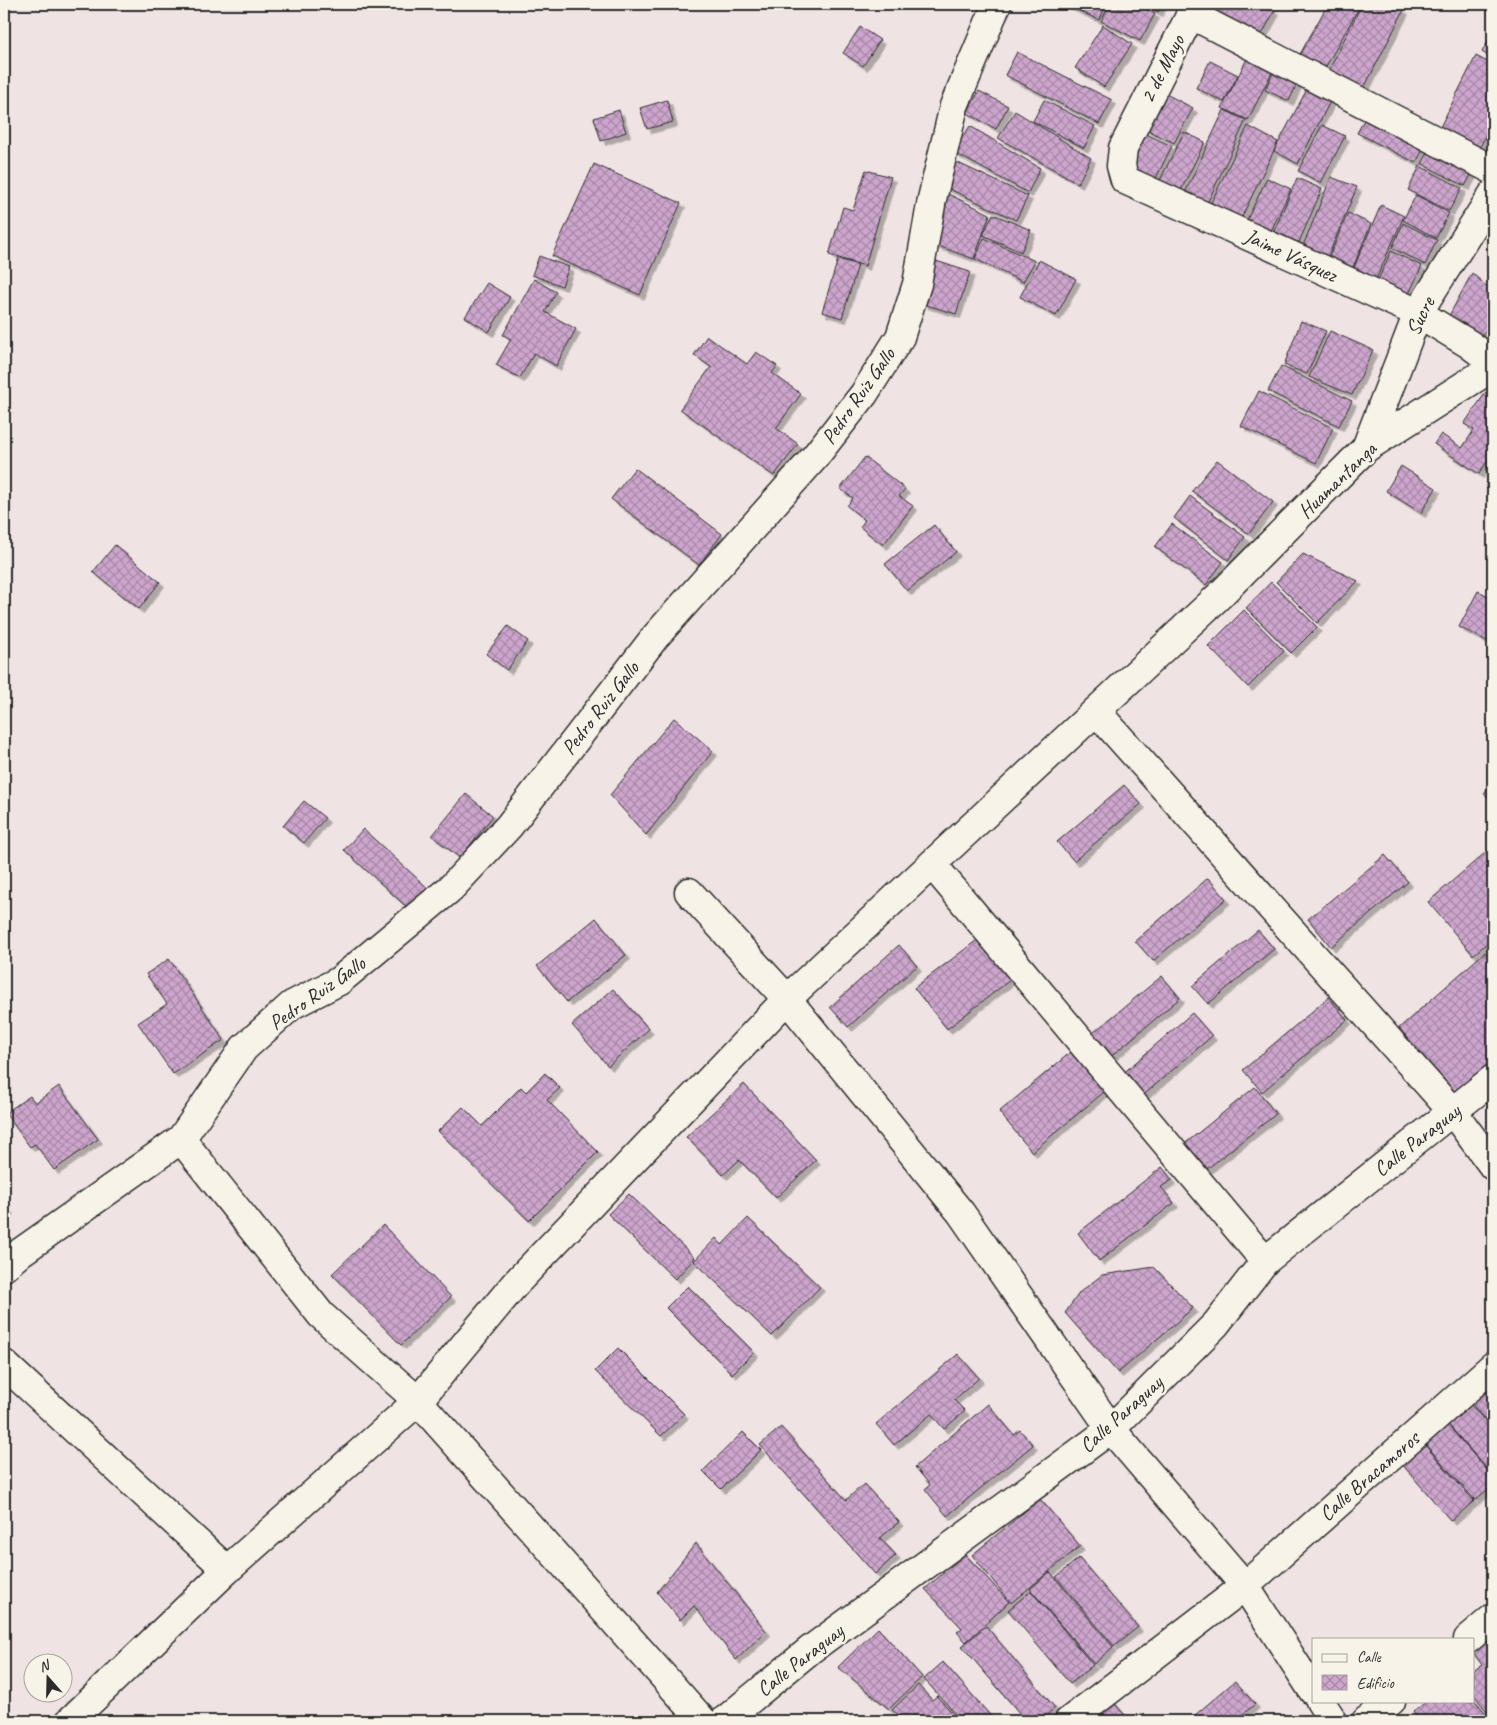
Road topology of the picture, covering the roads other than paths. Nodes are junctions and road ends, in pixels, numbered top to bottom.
1 (997, 4) edge
2 (1193, 9) edge
3 (1129, 135) joint
4 (1493, 170) edge
5 (1493, 194) edge
6 (1418, 313) junction
7 (1493, 362) edge
8 (1493, 366) edge
9 (1366, 448) junction
10 (1096, 711) junction
11 (932, 864) junction
12 (689, 892) dead end
13 (787, 999) junction
14 (1493, 1079) edge
15 (1453, 1112) junction
16 (181, 1139) junction
17 (1493, 1166) edge
18 (1265, 1261) junction
19 (4, 1267) edge
20 (4, 1364) edge
21 (1493, 1366) edge
22 (418, 1401) junction
23 (1111, 1429) junction
24 (227, 1570) junction
25 (1245, 1586) junction
26 (1493, 1618) edge
27 (1469, 1638) edge
28 (1312, 1689) edge
29 (1321, 1702) edge
30 (1390, 1702) edge
31 (70, 1721) edge
32 (703, 1721) edge
33 (724, 1721) edge
34 (1069, 1721) edge
35 (1333, 1721) edge
36 (1366, 1721) edge

1 - 16 street, Pedro Ruiz Gallo
2 - 3 street, 2 de Mayo
2 - 4 street
3 - 6 street, Jaime Vásquez
5 - 6 street, Sucre
6 - 7 street, Jaime Vásquez
6 - 9 street, Sucre
8 - 9 street, Huamantanga
9 - 10 street, Huamantanga
10 - 11 street, Huamantanga
10 - 15 street
11 - 13 street, Huamantanga
11 - 18 street
12 - 13 street
13 - 22 street, Huamantanga
13 - 23 street
14 - 15 street, Calle Paraguay
15 - 17 street
15 - 18 street, Calle Paraguay
16 - 19 street, Pedro Ruiz Gallo
16 - 22 street
18 - 23 street, Calle Paraguay
20 - 24 street
21 - 25 street, Calle Bracamoros
22 - 24 street, Huamantanga
22 - 32 street
23 - 25 street
23 - 33 street, Calle Paraguay
24 - 31 street, Huamantanga
25 - 28 street
25 - 34 street, Calle Bracamoros
26 - 27 street
29 - 35 street
30 - 36 street

